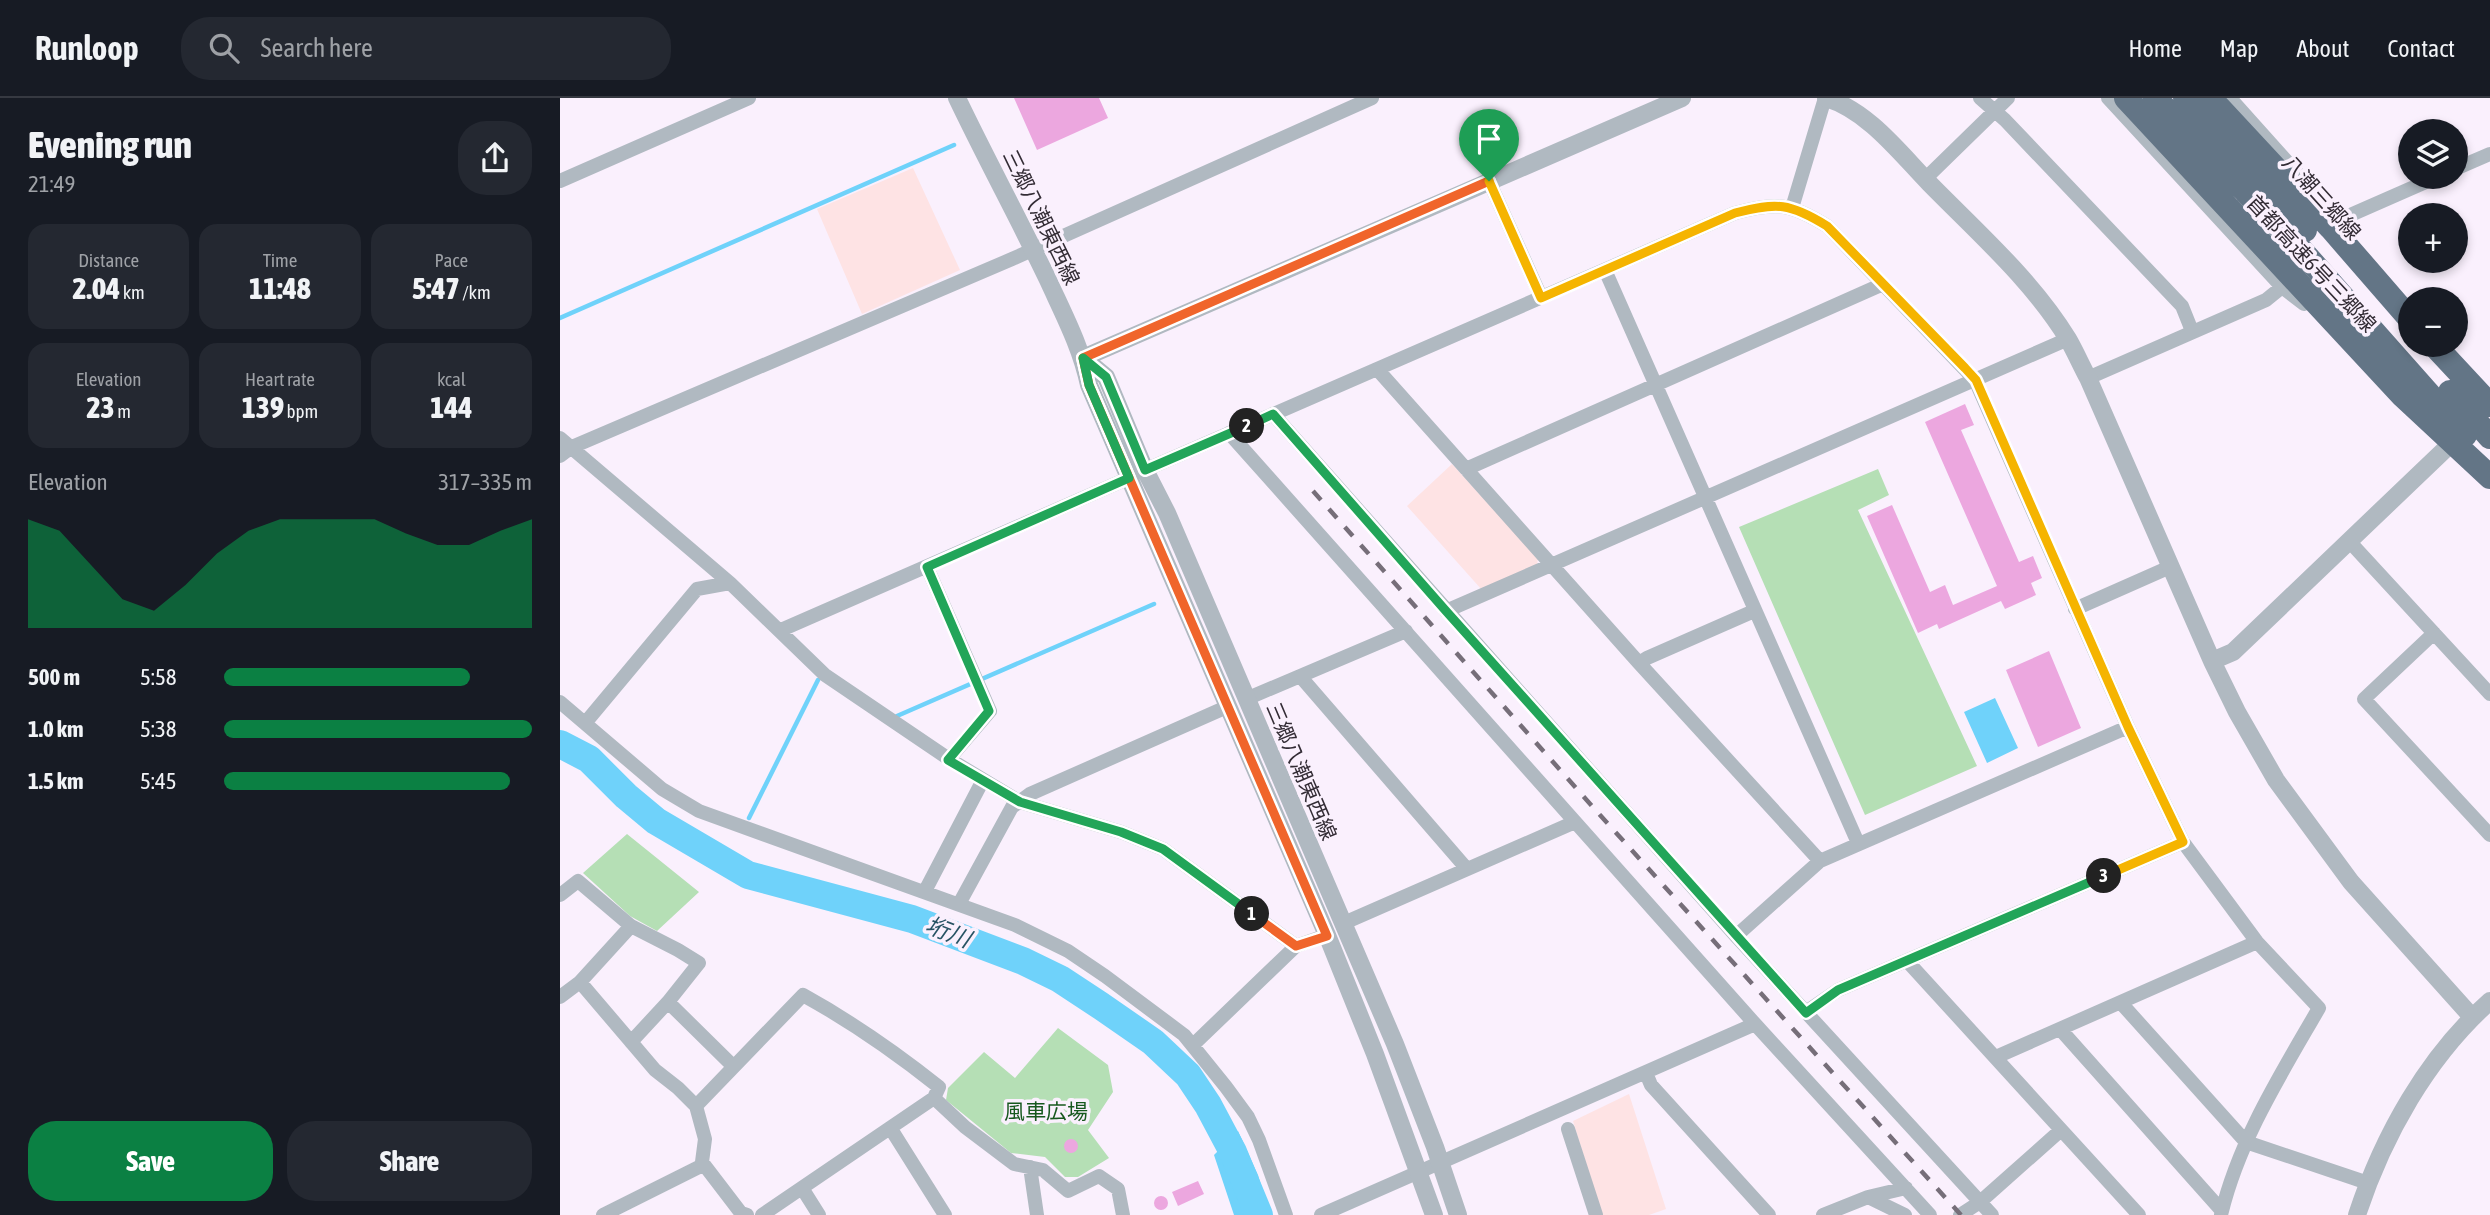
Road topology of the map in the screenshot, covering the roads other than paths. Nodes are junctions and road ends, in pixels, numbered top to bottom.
1 (749, 98) edge
2 (957, 98) edge
3 (1371, 98) edge
4 (1682, 98) edge
5 (1826, 98) edge
6 (1980, 98) edge
7 (2008, 98) edge
8 (2108, 98) edge
9 (2126, 98) edge
10 (2143, 98) edge
11 (2155, 98) edge
12 (2185, 98) edge
13 (2199, 98) edge
14 (2210, 98) edge
15 (2230, 98) edge
16 (1994, 111) junction
17 (2193, 150) junction
18 (2490, 154) edge
19 (2468, 163) edge
20 (1925, 179) junction
21 (560, 181) edge
22 (1489, 181) junction
23 (2194, 189) junction
24 (2410, 189) edge
25 (1792, 208) junction
26 (2339, 220) junction
27 (1034, 249) junction
28 (1605, 270) junction
29 (2360, 272) junction
30 (1883, 284) junction
31 (2282, 287) junction
32 (1541, 298) junction
33 (2398, 305) edge
34 (2398, 314) edge
35 (2192, 331) junction
36 (2358, 331) junction
37 (2068, 339) junction
38 (2438, 357) edge
39 (2444, 357) edge
40 (1083, 358) junction
41 (1377, 369) junction
42 (2088, 378) junction
43 (1976, 380) junction
44 (1654, 384) junction
45 (2489, 410) edge
46 (1273, 414) junction
47 (1229, 433) junction
48 (2490, 437) edge
49 (560, 438) edge
50 (2456, 439) junction
51 (566, 452) edge
52 (2490, 465) edge
53 (1466, 469) junction
54 (1137, 474) junction
55 (2490, 477) edge
56 (1705, 498) junction
57 (2349, 541) junction
58 (1552, 564) junction
59 (927, 567) junction
60 (2170, 567) junction
61 (730, 583) junction
62 (2075, 609) junction
63 (1446, 611) junction
64 (1755, 611) junction
65 (781, 630) junction
66 (1406, 631) junction
67 (2434, 633) junction
68 (2212, 661) junction
69 (1639, 663) junction
70 (1300, 676) junction
71 (2490, 694) edge
72 (1247, 699) junction
73 (560, 702) edge
74 (1229, 706) junction
75 (586, 722) junction
76 (2128, 727) junction
77 (948, 760) junction
78 (983, 780) junction
79 (1020, 802) junction
80 (1575, 822) junction
81 (2490, 835) edge
82 (2183, 842) junction
83 (1858, 843) junction
84 (1820, 861) junction
85 (1467, 869) junction
86 (925, 891) junction
87 (560, 895) edge
88 (960, 904) junction
89 (1344, 923) junction
90 (631, 926) junction
91 (1327, 936) junction
92 (1736, 936) junction
93 (2257, 942) junction
94 (1296, 946) junction
95 (1908, 962) junction
96 (580, 982) junction
97 (560, 997) edge
98 (2490, 1001) edge
99 (668, 1002) junction
100 (2121, 1003) junction
101 (1806, 1013) junction
102 (2472, 1017) junction
103 (1755, 1024) junction
104 (2060, 1029) junction
105 (631, 1042) junction
106 (1193, 1045) junction
107 (1996, 1057) junction
108 (733, 1066) junction
109 (1646, 1073) junction
110 (934, 1098) junction
111 (695, 1106) junction
112 (891, 1129) junction
113 (1568, 1129) dead end
114 (2062, 1130) junction
115 (2246, 1142) junction
116 (1440, 1161) junction
117 (703, 1165) junction
118 (1030, 1167) junction
119 (1419, 1171) junction
120 (2368, 1183) junction
121 (802, 1188) junction
122 (1906, 1188) junction
123 (1868, 1197) junction
124 (1980, 1202) junction
125 (2222, 1213) edge
126 (607, 1214) edge
127 (747, 1215) edge
128 (762, 1215) edge
129 (819, 1215) edge
130 (945, 1215) edge
131 (1037, 1215) edge
132 (1123, 1215) edge
133 (1286, 1215) edge
134 (1321, 1215) edge
135 (1434, 1215) edge
136 (1458, 1215) edge
137 (1596, 1215) edge
138 (1769, 1215) edge
139 (1823, 1215) edge
140 (1905, 1215) edge
141 (1930, 1215) edge
142 (1959, 1215) edge
143 (1992, 1215) edge
144 (2139, 1215) edge
145 (2357, 1215) edge

1 - 21 street
2 - 27 street, 三郷八潮東西線
3 - 27 street
4 - 22 street
5 - 20 street
5 - 25 street
6 - 16 street
7 - 16 street
8 - 23 street
9 - 55 highway
10 - 17 main road
11 - 52 highway, 首都高速6号三郷線
12 - 48 highway, 首都高速6号三郷線
13 - 29 main road, 八潮三郷線
14 - 33 highway
15 - 26 street
16 - 20 street
16 - 35 street
17 - 23 street
17 - 36 main road
18 - 19 street
20 - 37 street
22 - 32 street
22 - 40 street
23 - 31 street
24 - 26 street
25 - 28 street
25 - 30 street
26 - 29 street
27 - 40 street, 三郷八潮東西線
27 - 51 street
28 - 32 street
28 - 44 street
29 - 34 main road, 八潮三郷線
30 - 43 street
30 - 44 street
31 - 35 street
31 - 36 street
32 - 41 street
35 - 42 street
36 - 50 main road
37 - 42 street
37 - 43 street
38 - 45 main road
39 - 45 highway
40 - 54 street, 三郷八潮東西線
41 - 46 street
41 - 53 street
42 - 60 street
43 - 56 street
43 - 62 street
44 - 53 street
44 - 56 street
45 - 50 street
46 - 47 street
46 - 63 street
47 - 54 street
47 - 66 street
49 - 51 street
50 - 55 main road
50 - 57 street
51 - 61 street
53 - 58 street
54 - 59 street
54 - 72 street, 三郷八潮東西線
54 - 74 street, 三郷八潮東西線
56 - 58 street
56 - 64 street
57 - 67 street
57 - 68 street
58 - 63 street
58 - 69 street
59 - 65 street
59 - 77 street
60 - 62 street
60 - 68 street
61 - 65 street
61 - 75 street
62 - 76 street
63 - 92 street
64 - 69 street
64 - 83 street
65 - 77 street
66 - 70 street
66 - 80 street
67 - 71 street
67 - 81 street
68 - 102 street
69 - 84 street
70 - 72 street
70 - 85 street
72 - 89 street, 三郷八潮東西線
73 - 75 street
74 - 79 street
74 - 91 street, 三郷八潮東西線
75 - 86 street
76 - 82 street
76 - 83 street
77 - 78 street
78 - 79 street
78 - 86 street
79 - 88 street
79 - 94 street
80 - 85 street
80 - 103 street
82 - 93 street
82 - 95 street
83 - 84 street
84 - 92 street
85 - 89 street
86 - 88 street
87 - 90 street
88 - 106 street
89 - 116 street, 三郷八潮東西線
90 - 96 street
90 - 99 street
91 - 94 street
91 - 119 street, 三郷八潮東西線
92 - 101 street
93 - 100 street
93 - 115 street
94 - 106 street
95 - 101 street
95 - 107 street
96 - 97 street
96 - 105 street
98 - 102 street
99 - 105 street
99 - 108 street
100 - 104 street
100 - 115 street
101 - 124 street
102 - 120 street
103 - 109 street
103 - 122 street
104 - 107 street
104 - 125 street
105 - 111 street
106 - 133 street
107 - 114 street
108 - 110 street
108 - 111 street
109 - 116 street
109 - 138 street
110 - 112 street
110 - 118 street
111 - 117 street
112 - 121 street
112 - 130 street
113 - 137 street
114 - 124 street
114 - 144 street
115 - 120 street
115 - 125 street
116 - 119 street
116 - 136 street, 三郷八潮東西線
117 - 126 street
117 - 127 street
118 - 131 street
118 - 132 street
119 - 134 street
119 - 135 street, 三郷八潮東西線
120 - 145 street
121 - 128 street
121 - 129 street
122 - 123 street
122 - 141 street
123 - 139 street
123 - 140 street
124 - 142 street
124 - 143 street

